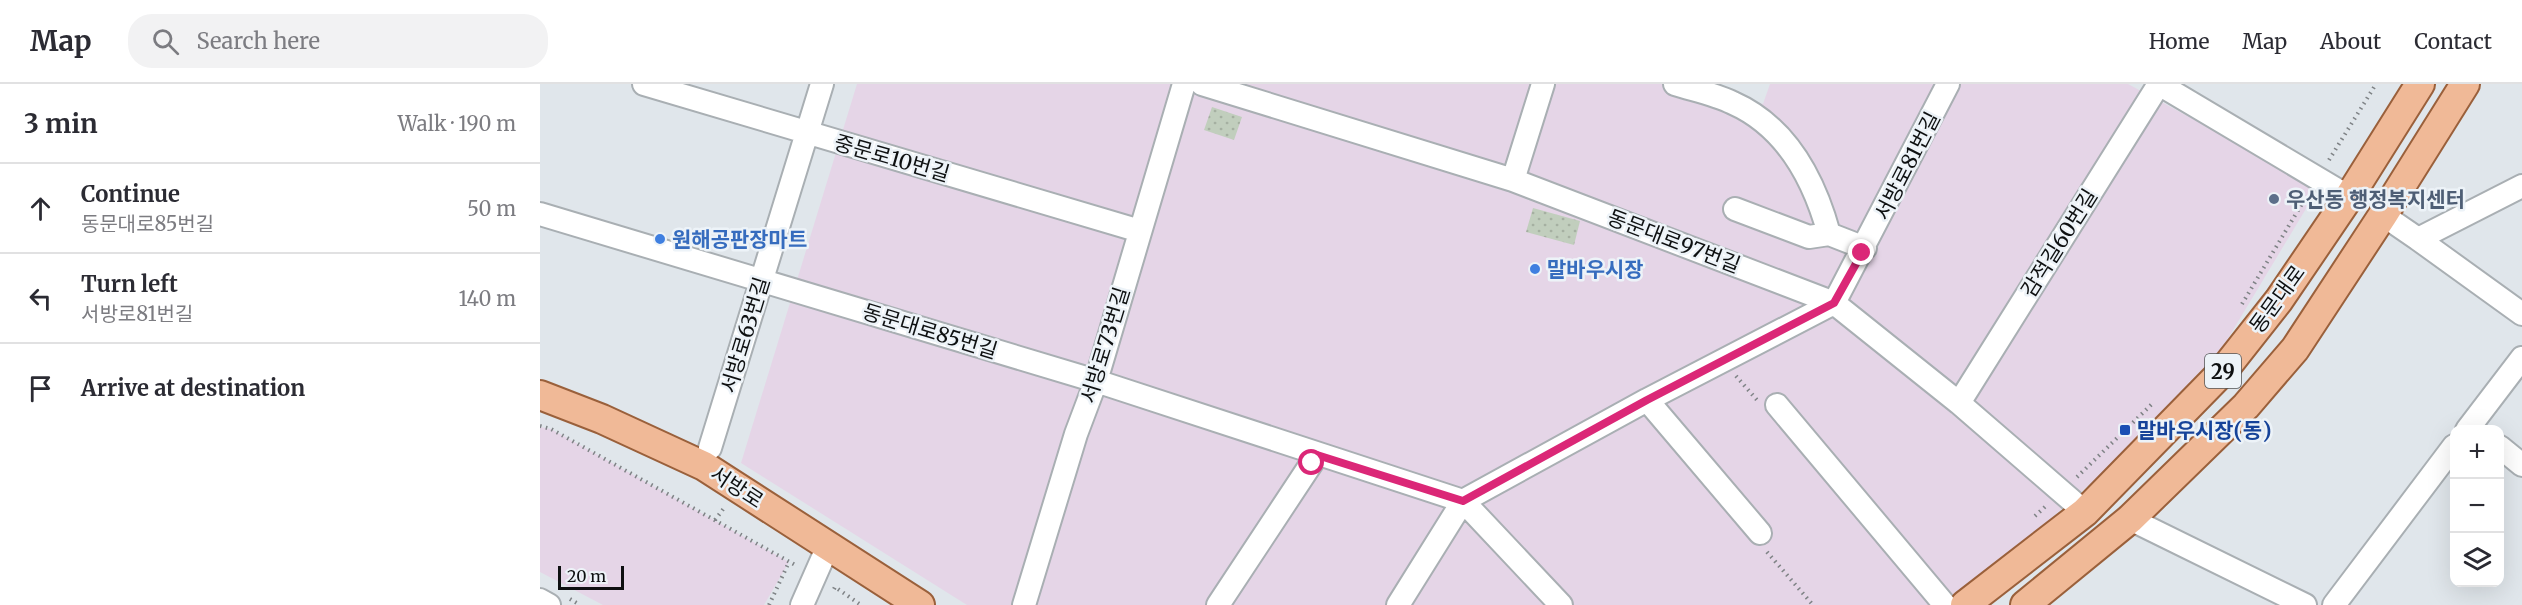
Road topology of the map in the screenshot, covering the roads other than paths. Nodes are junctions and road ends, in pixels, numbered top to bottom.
1 (644, 84) edge
2 (822, 84) edge
3 (1184, 84) edge
4 (1202, 84) edge
5 (1543, 84) edge
6 (1676, 84) edge
7 (1948, 84) edge
8 (2159, 84) edge
9 (2420, 84) edge
10 (2465, 84) edge
11 (1735, 93) edge
12 (806, 133) junction
13 (1513, 180) junction
14 (2522, 186) edge
15 (2349, 197) junction
16 (1734, 209) dead end
17 (540, 214) edge
18 (2383, 215) junction
19 (1140, 231) junction
20 (1829, 234) junction
21 (2418, 239) junction
22 (1865, 248) junction
23 (762, 280) junction
24 (1834, 303) junction
25 (2522, 314) edge
26 (2522, 358) edge
27 (1096, 381) junction
28 (540, 394) edge
29 (1647, 400) junction
30 (1959, 403) junction
31 (1777, 405) dead end
32 (2473, 425) edge
33 (710, 448) dead end
34 (2450, 451) edge
35 (2504, 451) edge
36 (1317, 455) junction
37 (2522, 465) edge
38 (1463, 501) junction
39 (2085, 512) junction
40 (2130, 519) junction
41 (1761, 540) road end
42 (828, 546) junction
43 (1223, 597) edge
44 (540, 600) edge
45 (549, 605) edge
46 (801, 605) edge
47 (920, 605) edge
48 (1024, 605) edge
49 (1398, 605) edge
50 (1561, 605) edge
51 (1945, 605) edge
52 (1965, 605) edge
53 (2025, 605) edge
54 (2305, 605) edge
55 (2334, 605) edge

1 - 12 street, 중문로10번길
2 - 12 street, 서방로63번길
3 - 19 street, 서방로73번길
4 - 13 street, 동문대로97번길
5 - 13 street
6 - 11 street
7 - 22 street, 서방로81번길
8 - 15 street
8 - 30 street, 감적길60번길
9 - 15 main road, 동문대로 / 29
10 - 18 main road, 동문대로 / 29
11 - 20 street
12 - 19 street, 중문로10번길
12 - 23 street, 서방로63번길
13 - 24 street, 동문대로97번길
14 - 21 street
15 - 39 main road, 동문대로 / 29
16 - 20 street
17 - 23 street, 동문대로85번길
18 - 21 street
18 - 40 main road, 동문대로 / 29
19 - 27 street, 서방로73번길
20 - 22 street
21 - 25 street
22 - 24 street, 서방로81번길
23 - 27 street, 동문대로85번길
23 - 33 street, 서방로63번길
24 - 29 street
24 - 30 street, 동문대로97번길
26 - 32 street
27 - 36 street, 동문대로85번길
27 - 48 street, 서방로73번길
28 - 42 main road, 서방로
29 - 38 street
29 - 41 street
30 - 39 street, 동문대로97번길
31 - 51 street
34 - 55 street
35 - 37 street
36 - 38 street, 동문대로85번길
36 - 43 street
38 - 49 street
38 - 50 street, 동문대로85번길
39 - 52 main road, 동문대로 / 29
40 - 53 main road, 동문대로 / 29
40 - 54 street
42 - 46 street
42 - 47 main road, 서방로
44 - 45 street

